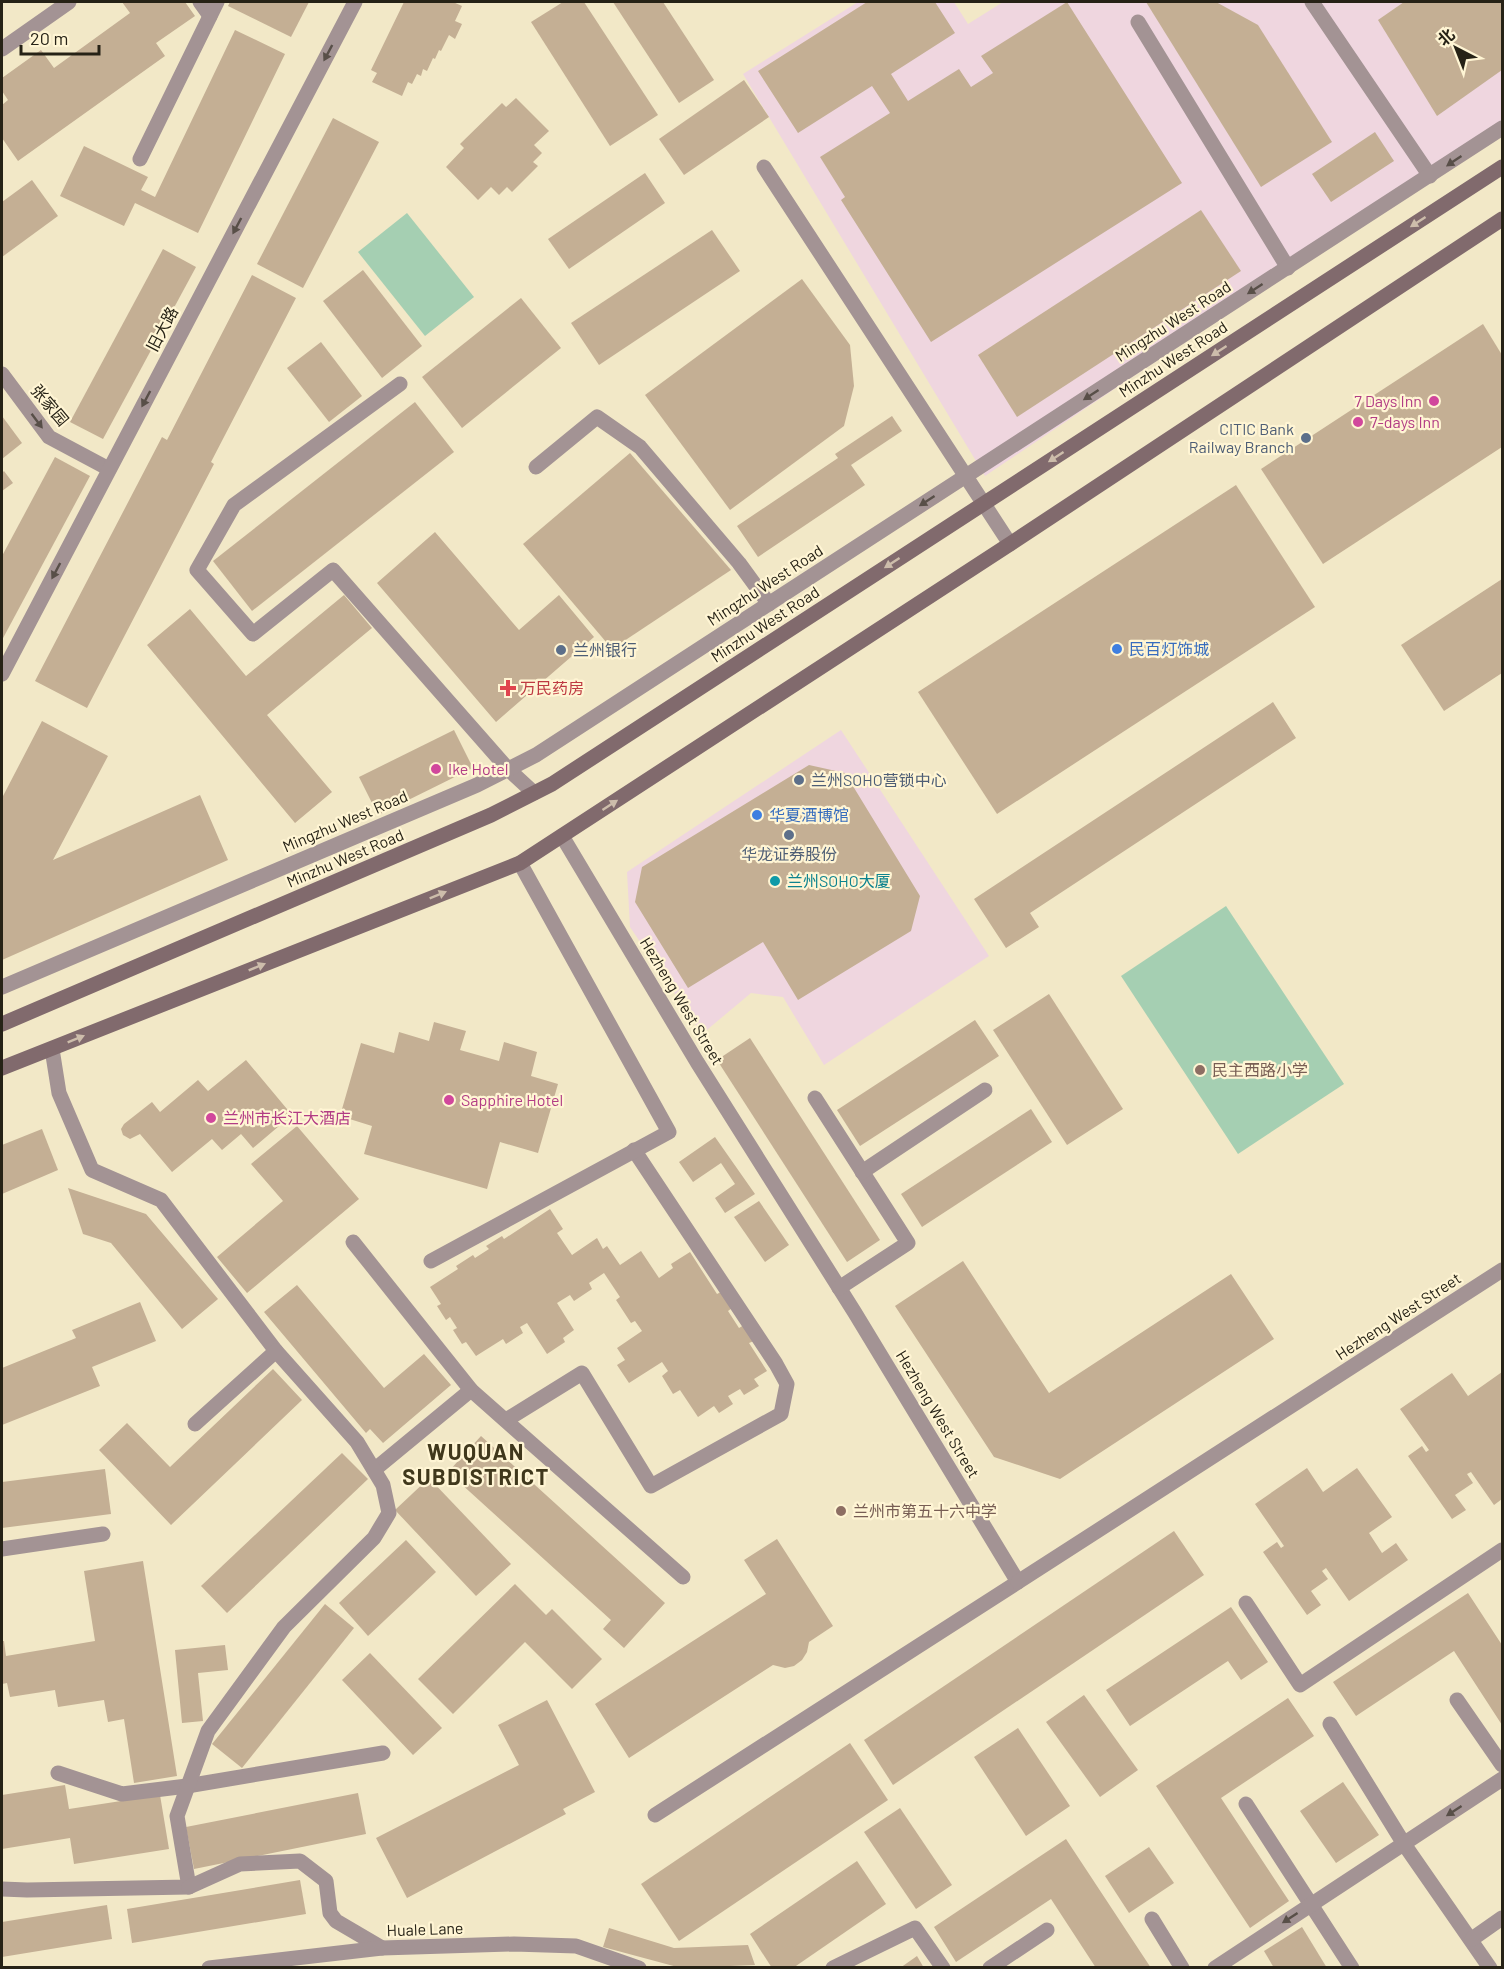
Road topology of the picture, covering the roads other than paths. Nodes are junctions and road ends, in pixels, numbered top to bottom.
1 (69, 2) edge
2 (200, 2) edge
3 (217, 2) edge
4 (355, 2) edge
5 (1312, 2) edge
6 (210, 16) junction
7 (1138, 22) dead end
8 (2, 50) edge
9 (1503, 128) edge
10 (140, 159) dead end
11 (764, 167) dead end
12 (1503, 167) edge
13 (1430, 176) junction
14 (1503, 219) edge
15 (1288, 268) junction
16 (2, 374) edge
17 (400, 384) dead end
18 (536, 467) dead end
19 (109, 470) junction
20 (967, 475) junction
21 (985, 503) junction
22 (1010, 544) junction
23 (769, 604) junction
24 (2, 674) edge
25 (508, 769) junction
26 (534, 793) junction
27 (562, 836) junction
28 (520, 863) junction
29 (2, 987) edge
30 (2, 1024) edge
31 (52, 1049) junction
32 (2, 1068) edge
33 (985, 1090) dead end
34 (815, 1098) dead end
35 (634, 1150) junction
36 (862, 1172) junction
37 (353, 1242) dead end
38 (431, 1261) dead end
39 (1502, 1270) edge
40 (839, 1287) junction
41 (276, 1351) junction
42 (471, 1390) junction
43 (506, 1420) junction
44 (195, 1424) dead end
45 (374, 1470) junction
46 (103, 1534) dead end
47 (2, 1549) edge
48 (1503, 1550) edge
49 (682, 1577) dead end
50 (1018, 1582) junction
51 (1246, 1603) dead end
52 (1457, 1700) dead end
53 (1330, 1724) dead end
54 (383, 1753) dead end
55 (1503, 1765) edge
56 (58, 1773) dead end
57 (1503, 1779) edge
58 (187, 1786) junction
59 (1246, 1804) dead end
60 (655, 1815) dead end
61 (1404, 1844) junction
62 (189, 1887) junction
63 (2, 1889) edge
64 (1312, 1904) junction
65 (1503, 1918) edge
66 (1152, 1919) dead end
67 (1047, 1930) dead end
68 (1472, 1939) junction
69 (382, 1948) junction
70 (209, 1968) edge
71 (639, 1968) edge
72 (833, 1968) edge
73 (943, 1968) edge
74 (990, 1968) edge
75 (1182, 1968) edge
76 (1215, 1968) edge
77 (1352, 1968) edge
78 (1490, 1968) edge

1 - 8 street
2 - 6 street
3 - 6 street
4 -> 19 street, 旧大路
5 - 13 street
6 - 10 street
7 - 15 street
9 -> 13 street, Mingzhu West Road
11 - 20 street
12 -> 21 main road, Minzhu West Road
13 - 15 street, Mingzhu West Road
14 - 22 main road
15 -> 20 street, Mingzhu West Road
16 -> 19 street, 张家园
17 - 25 street
18 - 23 street
19 -> 24 street, 旧大路
20 - 21 street
20 -> 23 street, Mingzhu West Road
21 - 22 street
21 -> 26 main road, Minzhu West Road
27 -> 22 main road
23 - 25 street, Mingzhu West Road
25 - 26 street
25 - 29 street, Mingzhu West Road
26 - 30 main road, Minzhu West Road
27 - 28 main road
27 - 40 street, Hezheng West Street
31 -> 28 main road
28 - 35 street
31 - 32 main road
31 - 41 street
33 - 36 street
34 - 36 street
35 - 38 street
35 - 43 street
36 - 40 street
37 - 42 street
39 - 50 street, Hezheng West Street
40 - 50 street, Hezheng West Street
41 - 44 street
41 - 45 street
42 - 43 street
42 - 45 street
43 - 49 street
45 - 58 street
46 - 47 street
48 - 51 street
50 - 60 street
52 - 55 street
53 - 61 street
54 - 58 street
56 - 58 street
57 -> 61 street
58 - 62 street
59 - 64 street
61 - 64 street
61 - 68 street
62 - 63 street
62 - 69 street
64 -> 76 street
64 - 77 street
65 - 68 street
66 - 75 street
67 - 74 street
68 - 78 street
69 - 70 street, Huale Lane
69 - 71 street, Huale Lane
72 - 73 street

